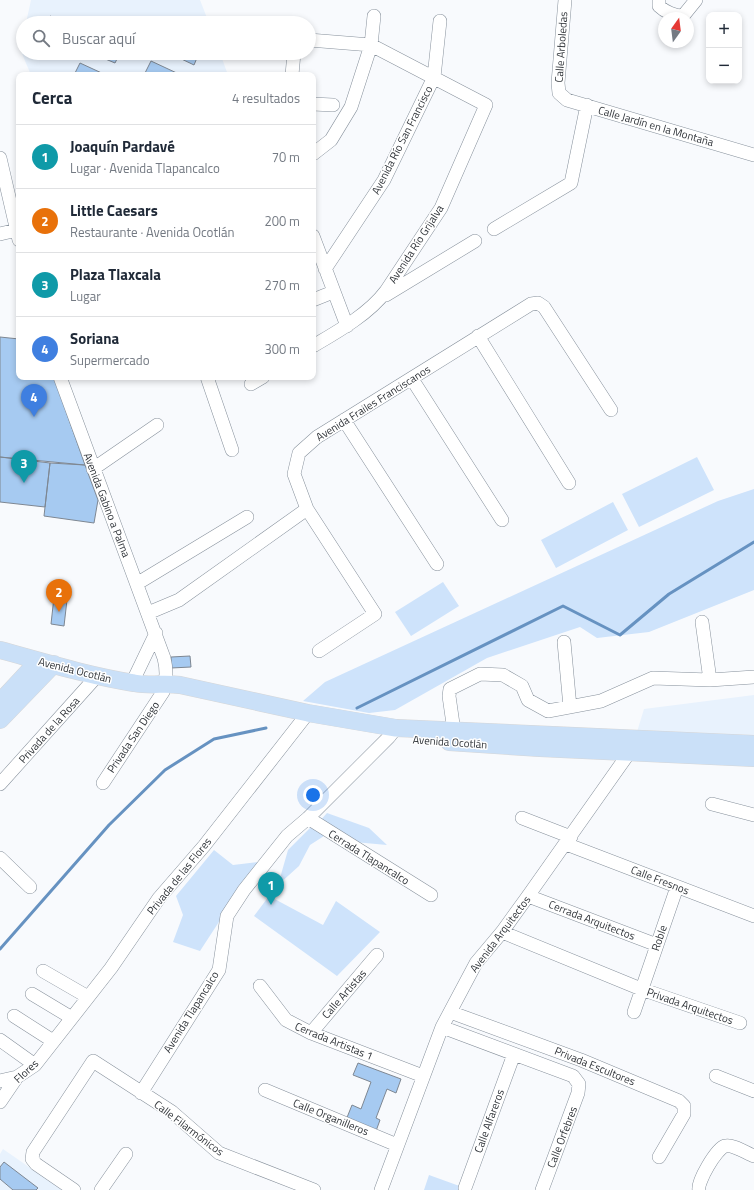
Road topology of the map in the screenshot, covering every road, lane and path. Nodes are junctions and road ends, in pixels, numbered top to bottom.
1 (565, 0) edge
2 (659, 0) edge
3 (696, 0) edge
4 (374, 16) dead end
5 (440, 21) dead end
6 (316, 41) edge
7 (371, 45) junction
8 (293, 60) edge
9 (292, 72) edge
10 (434, 77) junction
11 (559, 93) joint
12 (316, 104) edge
13 (332, 105) dead end
14 (587, 105) junction
15 (316, 152) edge
16 (754, 155) edge
17 (0, 158) edge
18 (16, 226) edge
19 (494, 229) dead end
20 (0, 234) edge
21 (16, 235) edge
22 (475, 241) dead end
23 (316, 244) edge
24 (325, 269) junction
25 (333, 292) junction
26 (381, 298) junction
27 (316, 299) edge
28 (347, 326) junction
29 (478, 336) junction
30 (316, 344) edge
31 (412, 379) junction
32 (61, 380) edge
33 (208, 380) edge
34 (258, 380) edge
35 (251, 384) dead end
36 (612, 410) dead end
37 (344, 420) junction
38 (157, 425) dead end
39 (232, 450) dead end
40 (93, 469) junction
41 (569, 483) dead end
42 (307, 509) junction
43 (247, 517) dead end
44 (502, 520) dead end
45 (437, 564) dead end
46 (138, 583) junction
47 (148, 613) junction
48 (702, 622) dead end
49 (156, 633) junction
50 (564, 642) dead end
51 (0, 650) edge
52 (318, 651) dead end
53 (46, 662) junction
54 (97, 676) junction
55 (754, 677) edge
56 (710, 680) junction
57 (132, 683) junction
58 (160, 687) junction
59 (0, 702) edge
60 (570, 707) junction
61 (306, 717) junction
62 (0, 720) edge
63 (393, 732) junction
64 (454, 736) junction
65 (754, 744) edge
66 (631, 746) junction
67 (754, 758) edge
68 (103, 783) dead end
69 (0, 784) edge
70 (712, 804) dead end
71 (754, 815) edge
72 (308, 818) junction
73 (522, 818) dead end
74 (569, 840) junction
75 (0, 858) edge
76 (30, 887) dead end
77 (677, 887) junction
78 (431, 895) dead end
79 (528, 896) junction
80 (754, 916) edge
81 (502, 932) junction
82 (656, 945) junction
83 (377, 955) dead end
84 (43, 971) dead end
85 (260, 986) dead end
86 (641, 989) junction
87 (32, 994) dead end
88 (88, 997) junction
89 (450, 1012) junction
90 (634, 1012) dead end
91 (14, 1016) dead end
92 (72, 1018) junction
93 (740, 1023) dead end
94 (442, 1027) junction
95 (311, 1033) junction
96 (0, 1040) edge
97 (53, 1042) junction
98 (514, 1054) junction
99 (35, 1065) junction
100 (423, 1076) junction
101 (716, 1076) dead end
102 (17, 1077) junction
103 (0, 1081) edge
104 (579, 1084) joint
105 (266, 1090) dead end
106 (754, 1092) edge
107 (141, 1093) junction
108 (0, 1102) edge
109 (397, 1144) junction
110 (126, 1154) dead end
111 (754, 1156) edge
112 (659, 1157) dead end
113 (465, 1188) dead end
114 (74, 1190) edge
115 (101, 1190) edge
116 (314, 1190) edge
117 (381, 1190) edge
118 (542, 1190) edge
119 (699, 1190) edge

1 - 11 street, Calle Arboledas
2 - 3 street
4 - 7 street
5 - 10 street, Avenida Río San Francisco
6 - 7 street
7 - 10 street
7 - 15 street
8 - 9 street
10 - 24 street, Avenida Río San Francisco
10 - 26 street, Avenida Río Grijalva
11 - 14 street, Calle Jardín en la Montaña
12 - 13 street
14 - 16 street, Calle Jardín en la Montaña
14 - 19 street
17 - 18 street
20 - 21 street
22 - 26 street
23 - 24 street
24 - 25 street
25 - 27 street
25 - 28 street
26 - 28 street, Avenida Río Grijalva
28 - 30 street, Avenida Río Grijalva
29 - 31 street, Avenida Frailes Franciscanos
29 - 36 street, Avenida Frailes Franciscanos
29 - 41 street
31 - 37 street, Avenida Frailes Franciscanos
31 - 44 street
32 - 40 street, Avenida Gabino a Palma
33 - 39 street
34 - 35 street
37 - 42 street, Avenida Frailes Franciscanos
37 - 45 street
38 - 40 street
40 - 46 street, Avenida Gabino a Palma
42 - 47 street
42 - 52 street, Avenida Frailes Franciscanos
43 - 46 street
46 - 47 street, Avenida Gabino a Palma
47 - 49 street, Avenida Gabino a Palma
48 - 56 street
49 - 57 street
49 - 58 street, Avenida Gabino a Palma
50 - 60 street
51 - 53 main road, Avenida Ocotlán
53 - 54 main road, Avenida Ocotlán
53 - 59 main road
53 - 62 main road
54 - 57 main road, Avenida Ocotlán
54 - 69 street, Privada de la Rosa
55 - 56 street
56 - 60 street
57 - 58 main road, Avenida Ocotlán
58 - 61 main road, Avenida Ocotlán
58 - 68 street, Privada San Diego
60 - 64 street
61 - 63 main road, Avenida Ocotlán
61 - 88 street, Privada de las Flores
63 - 64 main road, Avenida Ocotlán
63 - 72 street, Avenida Tlapancalco
64 - 66 main road, Avenida Ocotlán
65 - 66 main road, Avenida Ocotlán
66 - 67 main road, Avenida Ocotlán
66 - 74 street, Avenida Arquitectos
70 - 71 street
72 - 78 street, Cerrada Tlapancalco
72 - 107 street, Avenida Tlapancalco
73 - 74 street, Calle Fresnos
74 - 77 street, Calle Fresnos
74 - 79 street, Avenida Arquitectos
75 - 76 street
77 - 80 street, Calle Fresnos
77 - 82 street, Roble
79 - 81 street, Avenida Arquitectos
79 - 82 street, Cerrada Arquitectos
81 - 86 street, Privada Arquitectos
81 - 89 street, Avenida Arquitectos
82 - 86 street, Roble
83 - 95 street, Calle Artistas
84 - 88 street
85 - 95 street, Cerrada Artistas 1
86 - 90 street, Roble
86 - 93 street, Privada Arquitectos
87 - 92 street
88 - 92 street, Privada de las Flores
89 - 94 street, Avenida Arquitectos
89 - 112 street, Privada Escultores
91 - 97 street
92 - 97 street, Privada de las Flores
94 - 98 street, Privada Escultores
94 - 100 street, Avenida Arquitectos
95 - 100 street, Cerrada Artistas 1
96 - 99 street
97 - 99 street, Flores
98 - 104 street, Privada Escultores
98 - 113 street, Calle Alfareros
99 - 102 street, Flores
100 - 109 street, Avenida Arquitectos
101 - 106 street
102 - 103 street
102 - 108 street, Flores
104 - 118 street, Calle Orfebres
105 - 109 street, Calle Organilleros
107 - 114 street, Calle Filarmónicos
107 - 116 street, Calle Filarmónicos
109 - 117 street, Avenida Arquitectos
110 - 115 street
111 - 119 street

